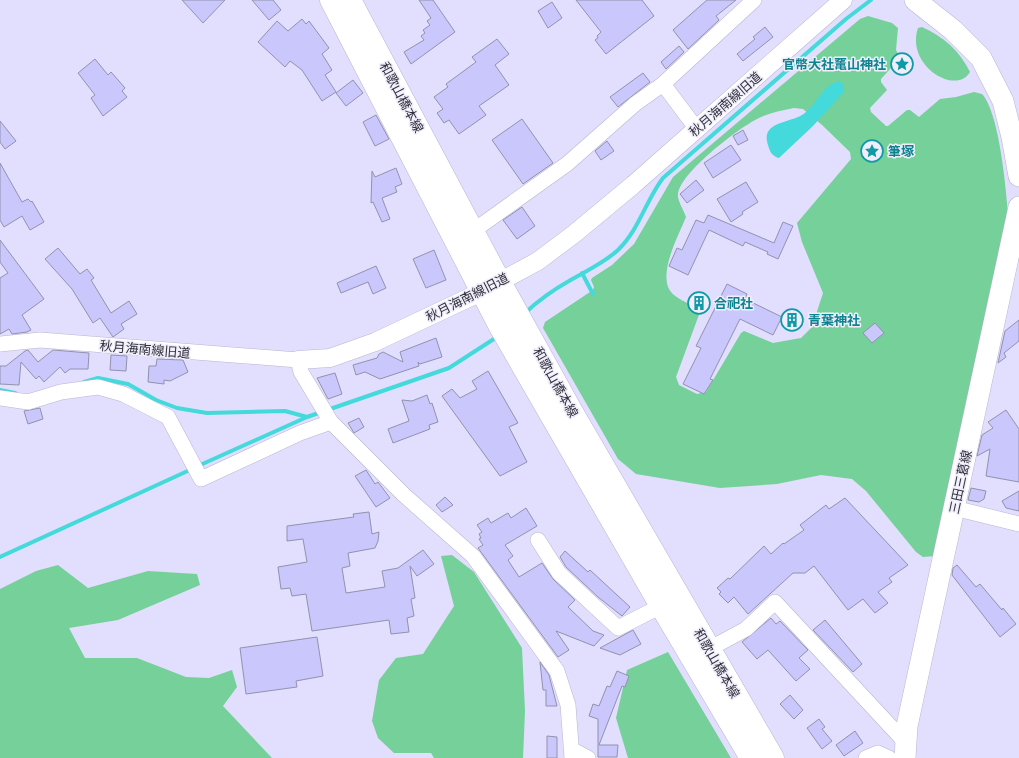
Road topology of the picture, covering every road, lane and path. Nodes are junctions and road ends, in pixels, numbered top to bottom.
1 (331, 0) edge
2 (350, 0) edge
3 (754, 0) edge
4 (915, 0) edge
5 (834, 3) edge
6 (663, 84) junction
7 (696, 128) junction
8 (1019, 176) edge
9 (1019, 207) edge
10 (473, 232) junction
11 (500, 282) junction
12 (481, 292) junction
13 (0, 344) edge
14 (298, 360) junction
15 (0, 398) edge
16 (330, 420) junction
17 (954, 508) junction
18 (1019, 524) edge
19 (538, 540) dead end
20 (661, 606) junction
21 (709, 649) junction
22 (906, 751) edge
23 (572, 754) edge
24 (588, 758) edge
25 (751, 758) edge
26 (773, 758) edge
27 (866, 758) edge
28 (889, 758) edge

1 - 12 main road, 和歌山橋本線
2 - 10 main road, 和歌山橋本線
3 - 6 street
4 - 8 main road
5 - 7 street, 秋月海南線旧道
6 - 7 street
6 - 10 street
7 - 11 street, 秋月海南線旧道
9 - 17 main road, 三田三葛線
10 - 11 main road, 和歌山橋本線
11 - 12 street, 秋月海南線旧道
11 - 21 main road, 和歌山橋本線
12 - 14 street, 秋月海南線旧道
12 - 20 main road, 和歌山橋本線
13 - 14 street, 秋月海南線旧道
14 - 16 street
15 - 16 street
16 - 23 street
17 - 18 street
17 - 22 main road, 三田三葛線
19 - 20 street
20 - 25 main road, 和歌山橋本線
21 - 22 street
21 - 26 main road, 和歌山橋本線
23 - 24 street
27 - 28 street

